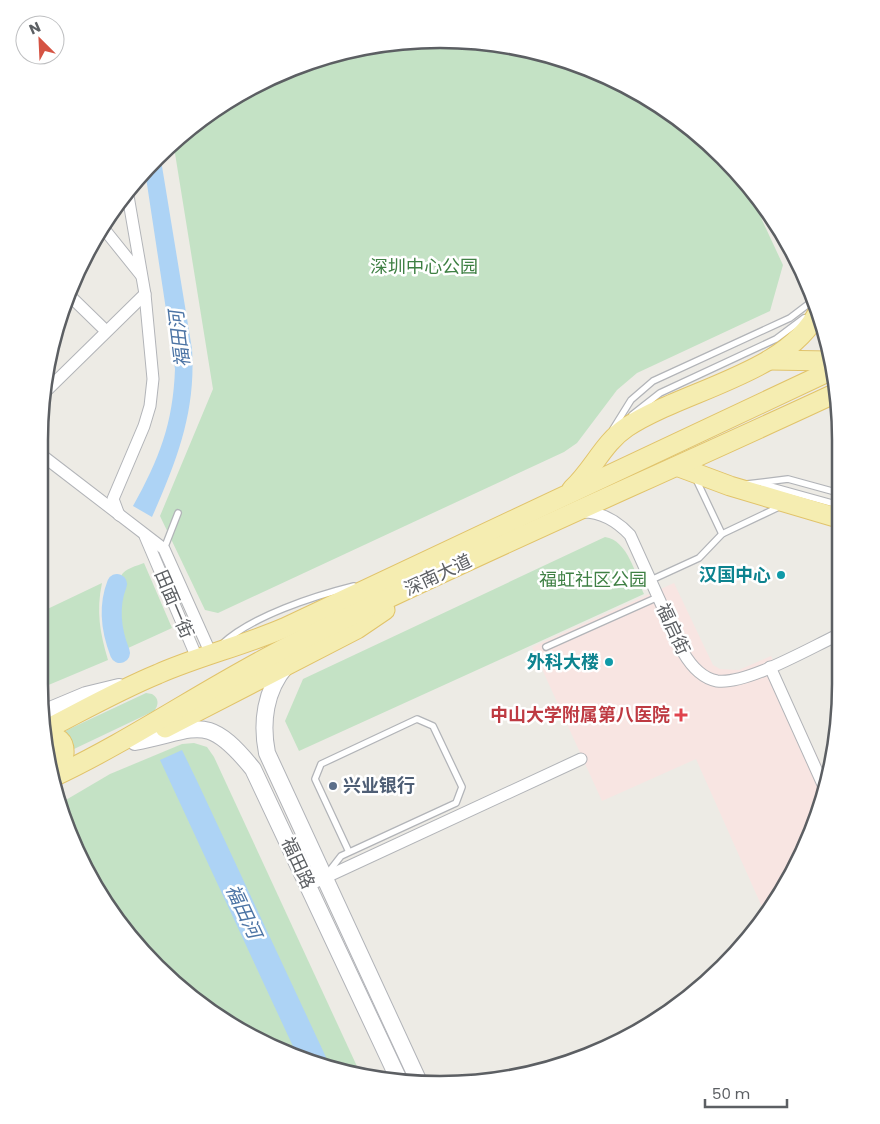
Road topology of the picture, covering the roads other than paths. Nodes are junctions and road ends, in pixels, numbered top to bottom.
1 (129, 201) edge
2 (107, 233) edge
3 (142, 276) junction
4 (145, 294) junction
5 (73, 300) edge
6 (808, 304) edge
7 (810, 310) edge
8 (813, 319) edge
9 (106, 331) junction
10 (768, 360) junction
11 (824, 361) edge
12 (827, 373) edge
13 (51, 386) edge
14 (830, 396) edge
15 (609, 442) junction
16 (48, 459) edge
17 (686, 469) junction
18 (759, 483) junction
19 (730, 486) junction
20 (832, 492) edge
21 (832, 503) edge
22 (788, 504) junction
23 (566, 505) junction
24 (178, 513) dead end
25 (119, 515) junction
26 (832, 516) edge
27 (144, 534) junction
28 (722, 534) junction
29 (164, 549) junction
30 (651, 580) junction
31 (410, 588) junction
32 (658, 597) junction
33 (832, 638) edge
34 (546, 647) dead end
35 (204, 656) junction
36 (286, 666) junction
37 (770, 667) junction
38 (138, 683) junction
39 (86, 695) junction
40 (48, 705) edge
41 (48, 711) edge
42 (50, 727) edge
43 (51, 736) edge
44 (135, 742) junction
45 (103, 750) junction
46 (581, 759) dead end
47 (55, 762) edge
48 (58, 774) edge
49 (821, 778) edge
50 (349, 852) junction
51 (324, 878) junction
52 (309, 885) junction
53 (396, 1074) edge
54 (416, 1076) edge

1 - 3 street
2 - 3 street
3 - 4 street
4 - 9 street
4 - 25 street
5 - 9 street
6 - 15 lane
7 - 15 lane
8 - 10 main road
9 - 13 street
10 - 11 main road
10 - 15 main road
12 - 23 main road, 深南大道
14 - 17 main road, 深南大道
15 - 23 main road
16 - 25 street
17 - 19 main road
17 - 23 main road, 深南大道
17 - 28 lane
18 - 19 lane
18 - 20 lane
18 - 21 lane
19 - 22 main road
22 - 26 main road
22 - 28 lane
23 - 30 street, 福启街
23 - 31 main road, 深南大道
23 - 35 main road, 深南大道
24 - 29 lane
25 - 27 street
27 - 29 street
27 - 35 street, 田面一街
28 - 30 lane
29 - 35 street, 田面一街
30 - 32 street, 福启街
31 - 36 main road
31 - 45 main road, 深南大道
32 - 34 lane
32 - 37 street, 福启街
33 - 37 street, 福启街
35 - 38 main road, 深南大道
36 - 44 main road
36 - 51 main road, 福田路
37 - 49 street
38 - 39 main road
38 - 42 main road, 深南大道
39 - 40 lane
39 - 41 main road
43 - 47 main road
44 - 45 main road
44 - 52 main road, 福田路
45 - 48 main road, 深南大道
46 - 51 street
50 - 50 lane
50 - 51 lane
51 - 52 street
51 - 54 main road, 福田路
52 - 53 main road, 福田路

